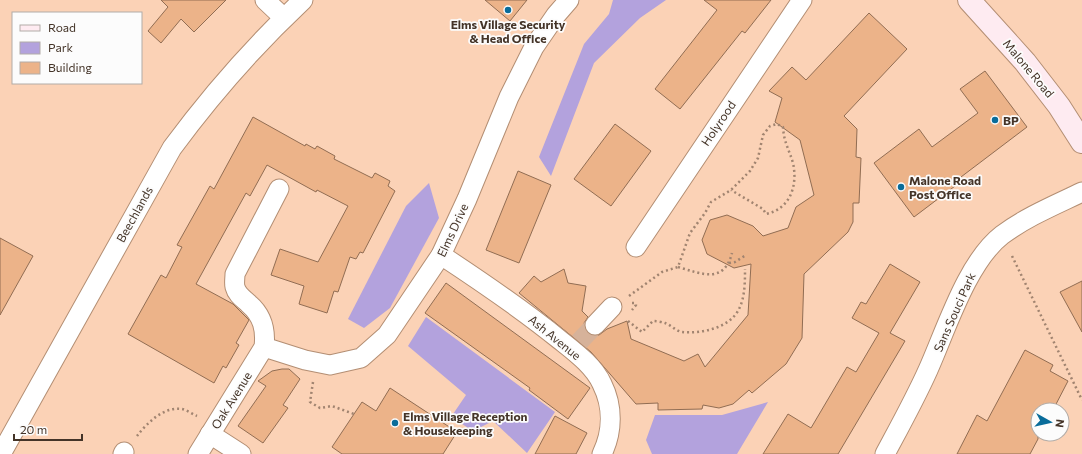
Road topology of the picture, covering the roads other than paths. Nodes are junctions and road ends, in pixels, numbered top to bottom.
1 (265, 0) edge
2 (302, 0) edge
3 (569, 0) edge
4 (802, 0) edge
5 (969, 0) edge
6 (284, 18) junction
7 (1082, 142) edge
8 (279, 189) dead end
9 (1082, 192) edge
10 (636, 247) dead end
11 (441, 255) junction
12 (618, 312) road end
13 (595, 325) tunnel mouth
14 (264, 347) junction
15 (213, 429) junction
16 (0, 454) edge
17 (198, 454) edge
18 (241, 454) edge
19 (602, 454) edge
20 (885, 454) edge

1 - 6 street
2 - 6 street, Beechlands
3 - 11 street, Elms Drive
4 - 10 street, Holyrood
5 - 7 main road, Malone Road
6 - 16 street, Beechlands
8 - 14 street
9 - 20 street, Sans Souci Park
11 - 14 street, Elms Drive
11 - 19 street, Ash Avenue
12 - 13 street
14 - 15 street, Oak Avenue
15 - 17 street, Oak Avenue
15 - 18 street

